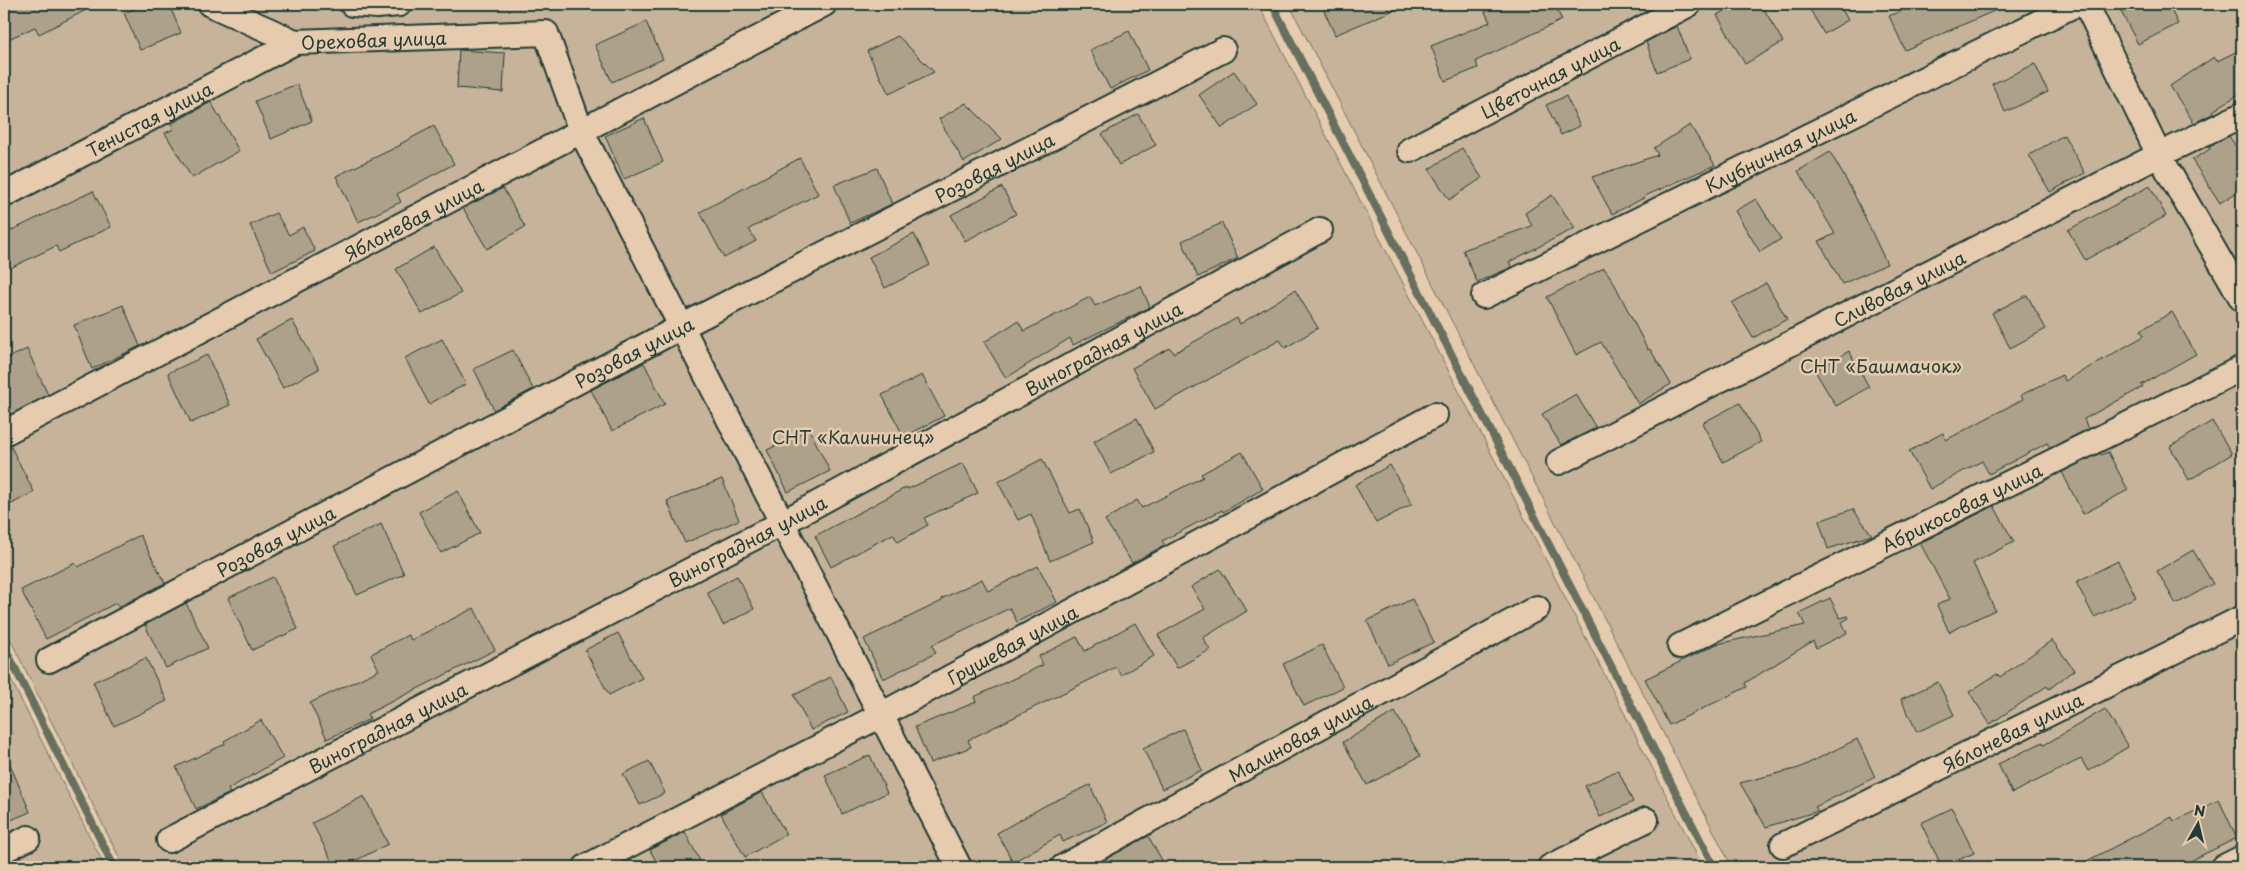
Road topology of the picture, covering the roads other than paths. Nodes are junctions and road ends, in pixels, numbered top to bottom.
1 (210, 4) edge
2 (352, 4) edge
3 (399, 4) edge
4 (824, 4) edge
5 (1689, 4) edge
6 (2076, 4) edge
7 (2086, 4) edge
8 (295, 42) junction
9 (1223, 50) dead end
10 (2242, 115) edge
11 (581, 132) junction
12 (1410, 150) dead end
13 (2159, 155) junction
14 (4, 195) edge
15 (1320, 230) dead end
16 (1484, 296) dead end
17 (2242, 300) edge
18 (680, 327) junction
19 (2242, 368) edge
20 (1435, 415) dead end
21 (4, 433) edge
22 (1559, 462) dead end
23 (782, 523) junction
24 (1537, 608) dead end
25 (2242, 618) edge
26 (1680, 646) dead end
27 (49, 660) dead end
28 (881, 715) junction
29 (1646, 820) dead end
30 (28, 838) dead end
31 (169, 840) dead end
32 (1782, 845) dead end
33 (4, 850) edge
34 (2242, 858) edge
35 (586, 867) edge
36 (959, 867) edge
37 (1063, 867) edge
38 (1550, 867) edge
39 (2224, 867) edge

1 - 8 street, Ореховая улица
2 - 3 street
4 - 11 street, Яблоневая улица
5 - 12 street, Цветочная улица
6 - 16 street, Клубничная улица
7 - 13 street
8 - 11 street, Ореховая улица
8 - 14 street, Тенистая улица
9 - 18 street, Розовая улица
10 - 13 street, Сливовая улица
11 - 18 street
11 - 21 street, Яблоневая улица
13 - 17 street
13 - 22 street, Сливовая улица
15 - 23 street, Виноградная улица
18 - 23 street
18 - 27 street, Розовая улица
19 - 26 street, Абрикосовая улица
20 - 28 street, Грушевая улица
23 - 28 street
23 - 31 street, Виноградная улица
24 - 37 street, Малиновая улица
25 - 32 street, Яблоневая улица
28 - 35 street, Грушевая улица
28 - 36 street
29 - 38 street
30 - 33 street
34 - 39 street

